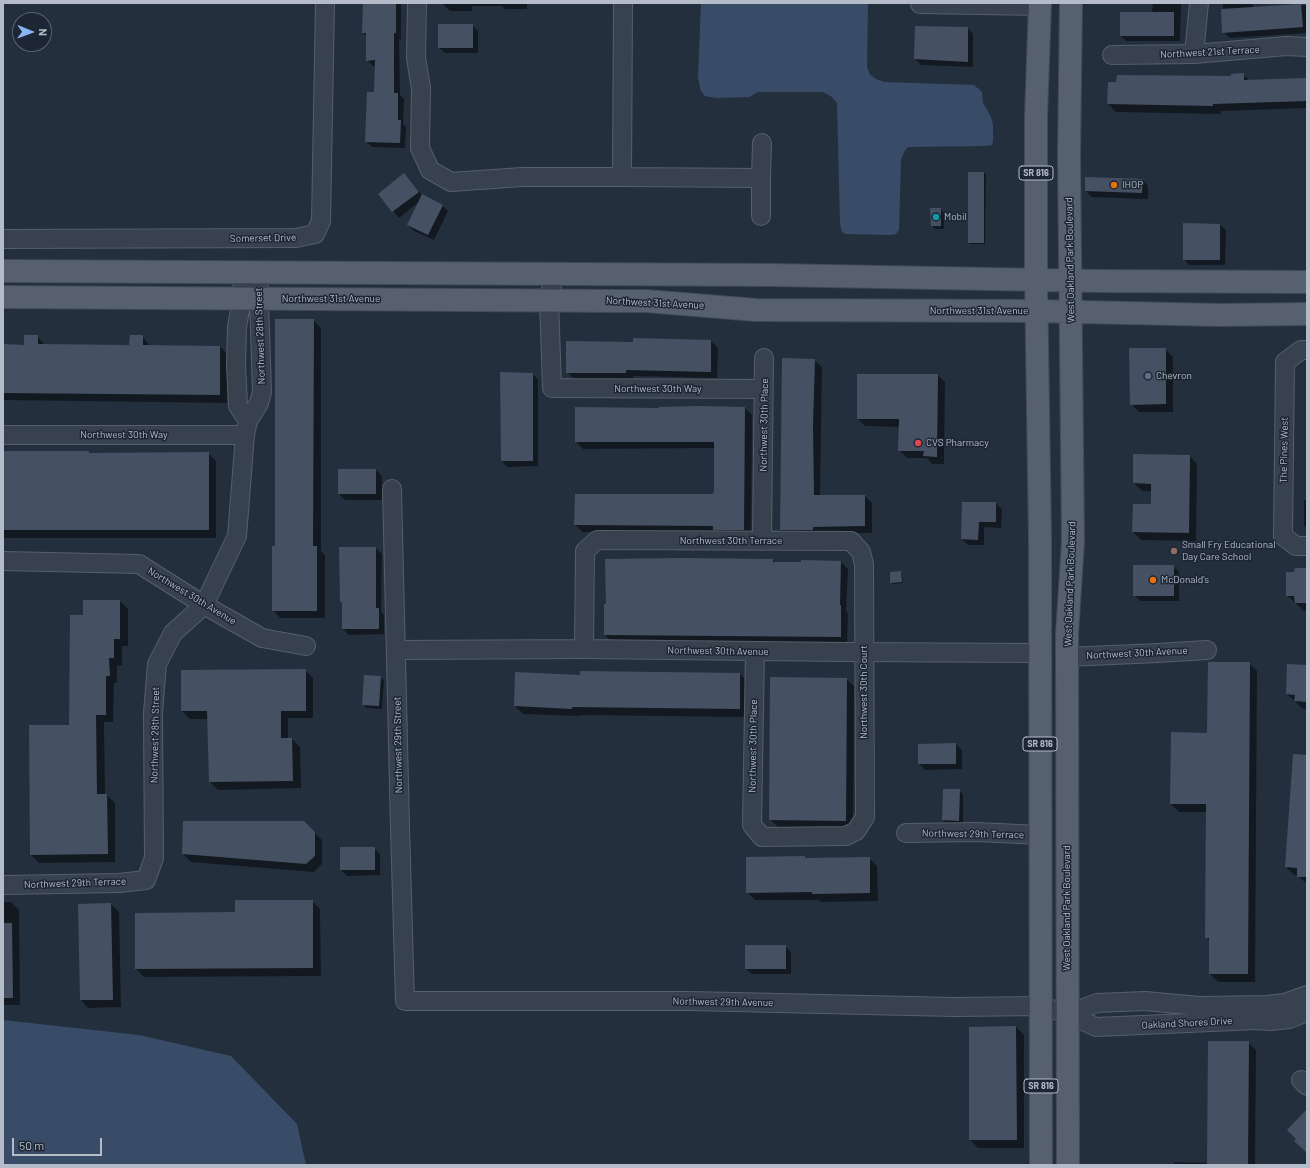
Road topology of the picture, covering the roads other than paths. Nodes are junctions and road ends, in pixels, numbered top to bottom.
1 (325, 3) edge
2 (417, 3) edge
3 (623, 3) edge
4 (949, 3) edge
5 (1071, 3) edge
6 (1199, 3) edge
7 (920, 4) edge
8 (1040, 4) edge
9 (1307, 47) edge
10 (1112, 54) dead end
11 (1194, 54) junction
12 (762, 143) dead end
13 (622, 176) junction
14 (761, 178) junction
15 (761, 216) dead end
16 (3, 239) edge
17 (3, 271) edge
18 (251, 272) junction
19 (554, 274) junction
20 (1036, 279) junction
21 (1070, 280) junction
22 (1307, 282) edge
23 (3, 297) edge
24 (250, 298) junction
25 (549, 300) junction
26 (1037, 311) junction
27 (1070, 312) junction
28 (1307, 314) edge
29 (1307, 350) edge
30 (764, 358) dead end
31 (764, 389) junction
32 (247, 428) junction
33 (3, 435) edge
34 (392, 489) dead end
35 (762, 541) junction
36 (1307, 546) edge
37 (861, 552) joint
38 (3, 561) edge
39 (204, 605) junction
40 (1040, 614) junction
41 (306, 646) dead end
42 (584, 649) junction
43 (396, 650) junction
44 (1208, 650) dead end
45 (755, 651) junction
46 (863, 652) junction
47 (1040, 653) junction
48 (1067, 657) junction
49 (1067, 683) junction
50 (856, 831) joint
51 (906, 834) dead end
52 (1040, 835) junction
53 (146, 880) joint
54 (3, 885) edge
55 (1307, 995) edge
56 (406, 1001) joint
57 (1041, 1006) junction
58 (1297, 1010) edge
59 (1068, 1014) junction
60 (1041, 1165) edge
61 (1068, 1165) edge

1 - 16 street, Somerset Drive
2 - 13 street
3 - 13 street
4 - 7 street
4 - 8 street
5 - 21 main road, West Oakland Park Boulevard / SR 816
6 - 11 street
8 - 20 main road, SR 816
9 - 11 street, Northwest 21st Terrace
10 - 11 street, Northwest 21st Terrace
12 - 14 street
13 - 14 street
14 - 15 street
17 - 18 main road
18 - 19 main road
18 - 24 street, Northwest 28th Street
19 - 20 main road
19 - 25 street
20 - 21 main road
20 - 26 main road, SR 816
21 - 22 main road
21 - 27 main road, West Oakland Park Boulevard / SR 816
23 - 24 main road, Northwest 31st Avenue
24 - 25 main road, Northwest 31st Avenue
24 - 32 street, Northwest 28th Street
24 - 32 street, Northwest 28th Street
25 - 26 main road, Northwest 31st Avenue
25 - 31 street, Northwest 30th Way
26 - 27 main road, Northwest 31st Avenue
26 - 40 main road, SR 816
27 - 28 main road, Northwest 31st Avenue
27 - 48 main road, West Oakland Park Boulevard / SR 816
29 - 36 street, The Pines West
30 - 31 street, Northwest 30th Place
31 - 35 street, Northwest 30th Place
32 - 33 street, Northwest 30th Way
32 - 39 street, Northwest 28th Street
34 - 43 street, Northwest 29th Street
35 - 37 street, Northwest 30th Terrace
35 - 42 street, Northwest 30th Terrace
37 - 46 street, Northwest 30th Court
38 - 39 street, Northwest 30th Avenue
39 - 41 street, Northwest 30th Avenue
39 - 53 street, Northwest 28th Street
40 - 47 main road, SR 816
40 - 48 main road
42 - 43 street, Northwest 30th Avenue
42 - 45 street, Northwest 30th Avenue
43 - 56 street, Northwest 29th Street
44 - 48 street, Northwest 30th Avenue
45 - 46 street, Northwest 30th Avenue
45 - 50 street, Northwest 30th Place
46 - 47 street, Northwest 30th Avenue
46 - 50 street, Northwest 30th Court
47 - 49 main road
47 - 52 main road, SR 816
48 - 49 main road, West Oakland Park Boulevard / SR 816
49 - 59 main road, West Oakland Park Boulevard / SR 816
51 - 52 street, Northwest 29th Terrace
52 - 57 main road, SR 816
53 - 54 street, Northwest 29th Terrace
55 - 58 street, Oakland Shores Drive
56 - 57 street, Northwest 29th Avenue
57 - 59 street, Oakland Shores Drive
57 - 60 main road, SR 816
58 - 59 street, Oakland Shores Drive
58 - 59 street, Oakland Shores Drive
59 - 61 main road, West Oakland Park Boulevard / SR 816

